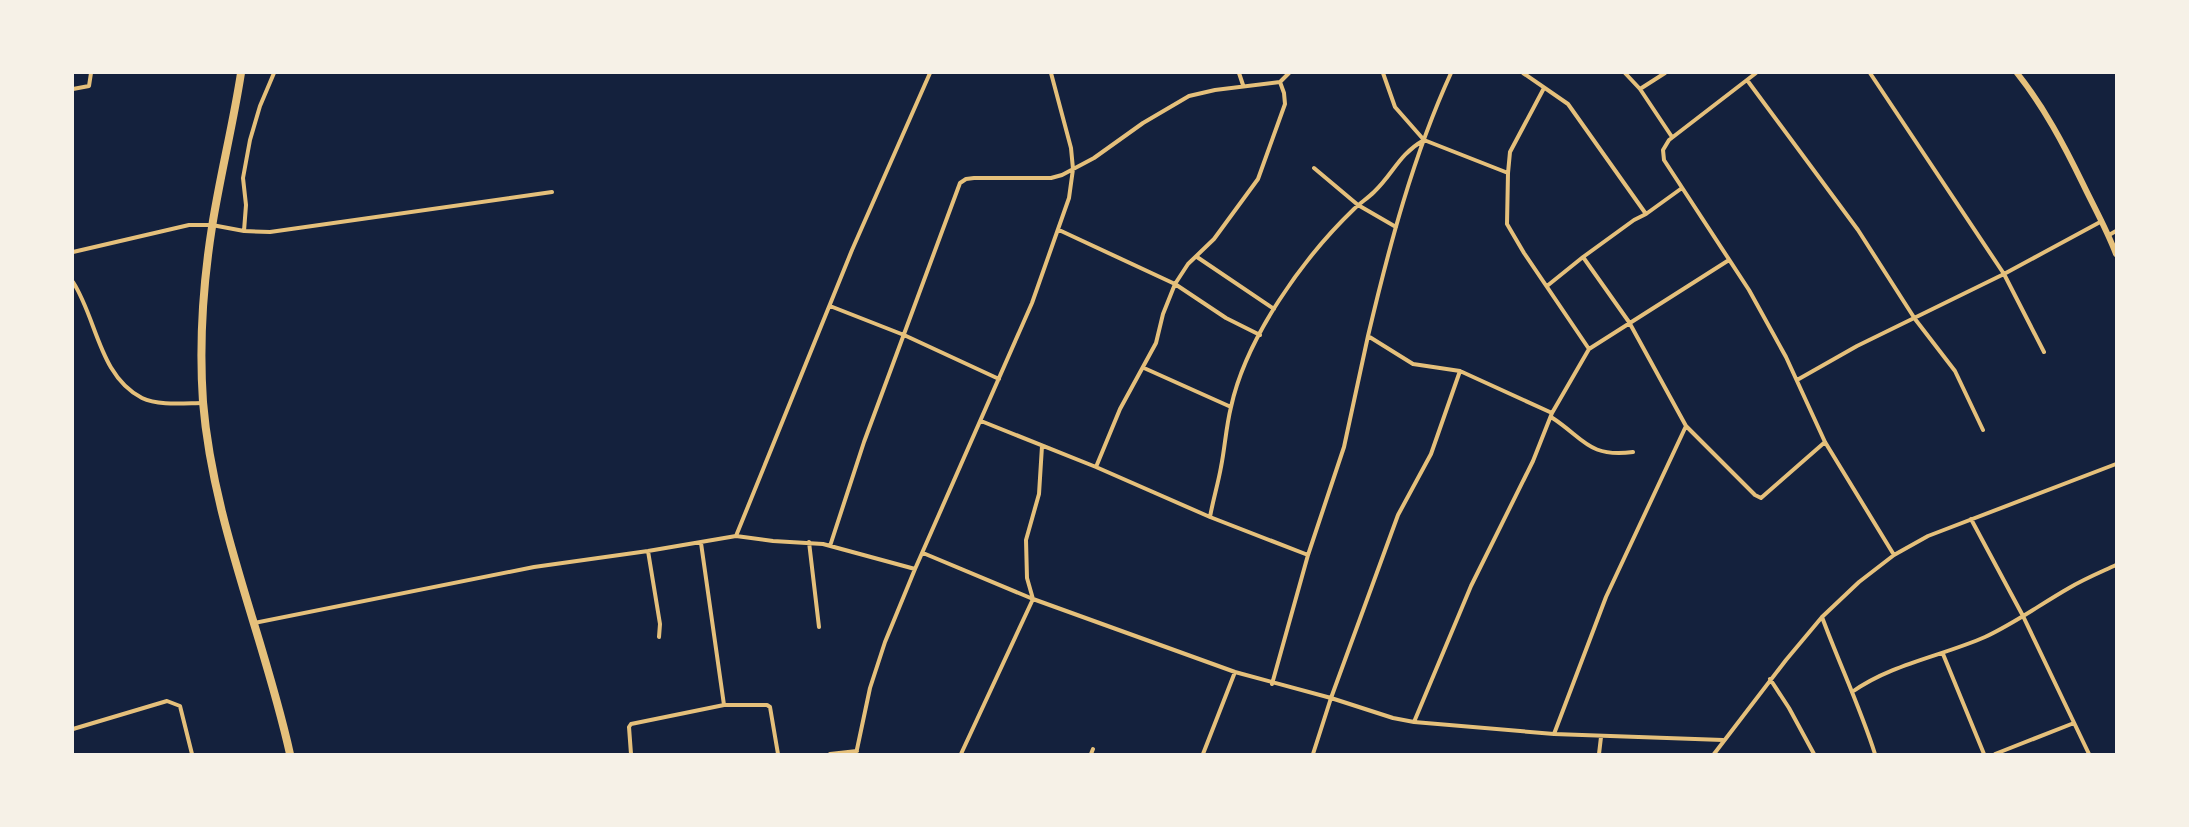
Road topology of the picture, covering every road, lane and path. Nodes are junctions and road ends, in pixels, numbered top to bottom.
1 (91, 73) edge
2 (242, 73) edge
3 (274, 73) edge
4 (930, 73) edge
5 (1051, 73) edge
6 (1239, 73) edge
7 (1290, 73) edge
8 (1383, 73) edge
9 (1451, 73) edge
10 (1523, 73) edge
11 (1625, 73) edge
12 (1665, 73) edge
13 (1756, 73) edge
14 (1870, 73) edge
15 (2017, 73) edge
16 (1747, 80) junction
17 (1280, 82) junction
18 (1243, 86) junction
19 (1544, 88) junction
20 (73, 89) edge
21 (1640, 89) junction
22 (1672, 137) junction
23 (1424, 140) junction
24 (1314, 168) dead end
25 (1073, 169) junction
26 (1508, 173) junction
27 (1682, 188) junction
28 (552, 192) dead end
29 (1358, 205) junction
30 (1646, 214) junction
31 (2102, 221) junction
32 (212, 225) junction
33 (1396, 227) junction
34 (1059, 230) junction
35 (244, 231) junction
36 (2116, 231) edge
37 (2109, 235) junction
38 (73, 252) edge
39 (2116, 254) edge
40 (1197, 257) junction
41 (1583, 257) junction
42 (1729, 260) junction
43 (2004, 274) junction
44 (73, 282) edge
45 (1175, 284) junction
46 (1547, 286) junction
47 (830, 306) junction
48 (1274, 309) junction
49 (1915, 318) junction
50 (1629, 322) junction
51 (904, 335) junction
52 (1260, 335) junction
53 (1368, 336) junction
54 (1589, 349) junction
55 (2044, 352) dead end
56 (1144, 368) junction
57 (1460, 372) junction
58 (999, 379) junction
59 (1797, 380) junction
60 (203, 403) junction
61 (1231, 407) junction
62 (1552, 415) junction
63 (981, 421) junction
64 (1686, 426) junction
65 (1983, 430) dead end
66 (1825, 442) junction
67 (1042, 446) junction
68 (1633, 452) dead end
69 (2116, 464) edge
70 (1096, 467) junction
71 (1210, 517) junction
72 (1971, 519) junction
73 (736, 536) junction
74 (701, 542) junction
75 (809, 542) junction
76 (830, 546) junction
77 (648, 551) junction
78 (923, 554) junction
79 (1894, 555) junction
80 (1308, 556) junction
81 (2116, 564) edge
82 (915, 569) junction
83 (1033, 599) junction
84 (2023, 616) junction
85 (1822, 617) junction
86 (254, 623) junction
87 (819, 627) dead end
88 (659, 637) dead end
89 (1943, 654) junction
90 (1235, 672) junction
91 (1770, 680) junction
92 (1272, 684) junction
93 (1852, 692) junction
94 (1331, 698) junction
95 (724, 705) junction
96 (1414, 722) junction
97 (2074, 723) junction
98 (73, 729) edge
99 (1554, 734) junction
100 (1601, 737) junction
101 (1723, 740) junction
102 (1093, 749) dead end
103 (857, 753) edge
104 (192, 754) edge
105 (290, 754) edge
106 (631, 754) edge
107 (778, 754) edge
108 (830, 754) edge
109 (961, 754) edge
110 (1091, 754) edge
111 (1203, 754) edge
112 (1313, 754) edge
113 (1599, 754) edge
114 (1714, 754) edge
115 (1814, 754) edge
116 (1875, 754) edge
117 (1984, 754) edge
118 (1996, 754) edge
119 (2089, 754) edge

1 - 20 street
2 - 32 highway
3 - 35 street
4 - 47 street
5 - 25 street
6 - 18 street
7 - 17 street
8 - 23 street
9 - 23 street
10 - 19 street
11 - 21 street
12 - 21 street
13 - 16 street
14 - 43 street
15 - 31 street
16 - 22 street
16 - 49 street
17 - 18 street
17 - 40 street
18 - 25 street
19 - 26 street
19 - 30 street
21 - 22 street
22 - 27 street
23 - 26 street
23 - 29 street
23 - 33 street
24 - 29 street
25 - 34 street
25 - 51 street
26 - 46 street
27 - 30 street
27 - 42 street
28 - 35 street
29 - 33 street
29 - 48 street
30 - 41 street
31 - 37 street
31 - 43 street
32 - 35 street
32 - 38 street
32 - 60 highway
33 - 53 street
34 - 45 street
34 - 58 street
36 - 37 street
37 - 39 street
40 - 45 street
40 - 48 street
41 - 46 street
41 - 50 street
42 - 50 street
42 - 59 street
43 - 49 street
43 - 55 street
44 - 60 street
45 - 52 street
45 - 56 street
46 - 54 street
47 - 51 street
47 - 73 street
48 - 52 street
49 - 59 street
49 - 65 street
50 - 54 street
50 - 64 street
51 - 58 street
51 - 76 street
52 - 61 street
53 - 57 street
53 - 80 street
54 - 62 street
56 - 61 street
56 - 70 street
57 - 62 street
57 - 94 street
58 - 63 street
59 - 66 street
60 - 86 highway
61 - 71 street
62 - 68 street
62 - 96 street
63 - 67 street
63 - 78 street
64 - 66 street
64 - 99 street
66 - 79 street
67 - 70 street
67 - 83 street
69 - 72 street
70 - 71 street
71 - 80 street
72 - 79 street
72 - 84 street
73 - 74 street
73 - 75 street
74 - 77 street
74 - 95 street
75 - 76 street
75 - 87 street
76 - 82 street
77 - 86 street
77 - 88 street
78 - 82 street
78 - 83 street
79 - 85 street
80 - 92 street
81 - 84 street
82 - 103 street
83 - 90 street
83 - 109 street
84 - 89 street
84 - 97 street
85 - 91 street
85 - 93 street
86 - 105 highway
89 - 93 street
89 - 117 street
90 - 92 street
90 - 111 street
91 - 101 street
91 - 115 street
92 - 94 street
93 - 116 street
94 - 96 street
94 - 112 street
95 - 106 street
95 - 107 street
96 - 99 street
97 - 118 street
97 - 119 street
98 - 104 street
99 - 100 street
100 - 101 street
100 - 113 street
101 - 114 street
102 - 110 street
103 - 108 street

